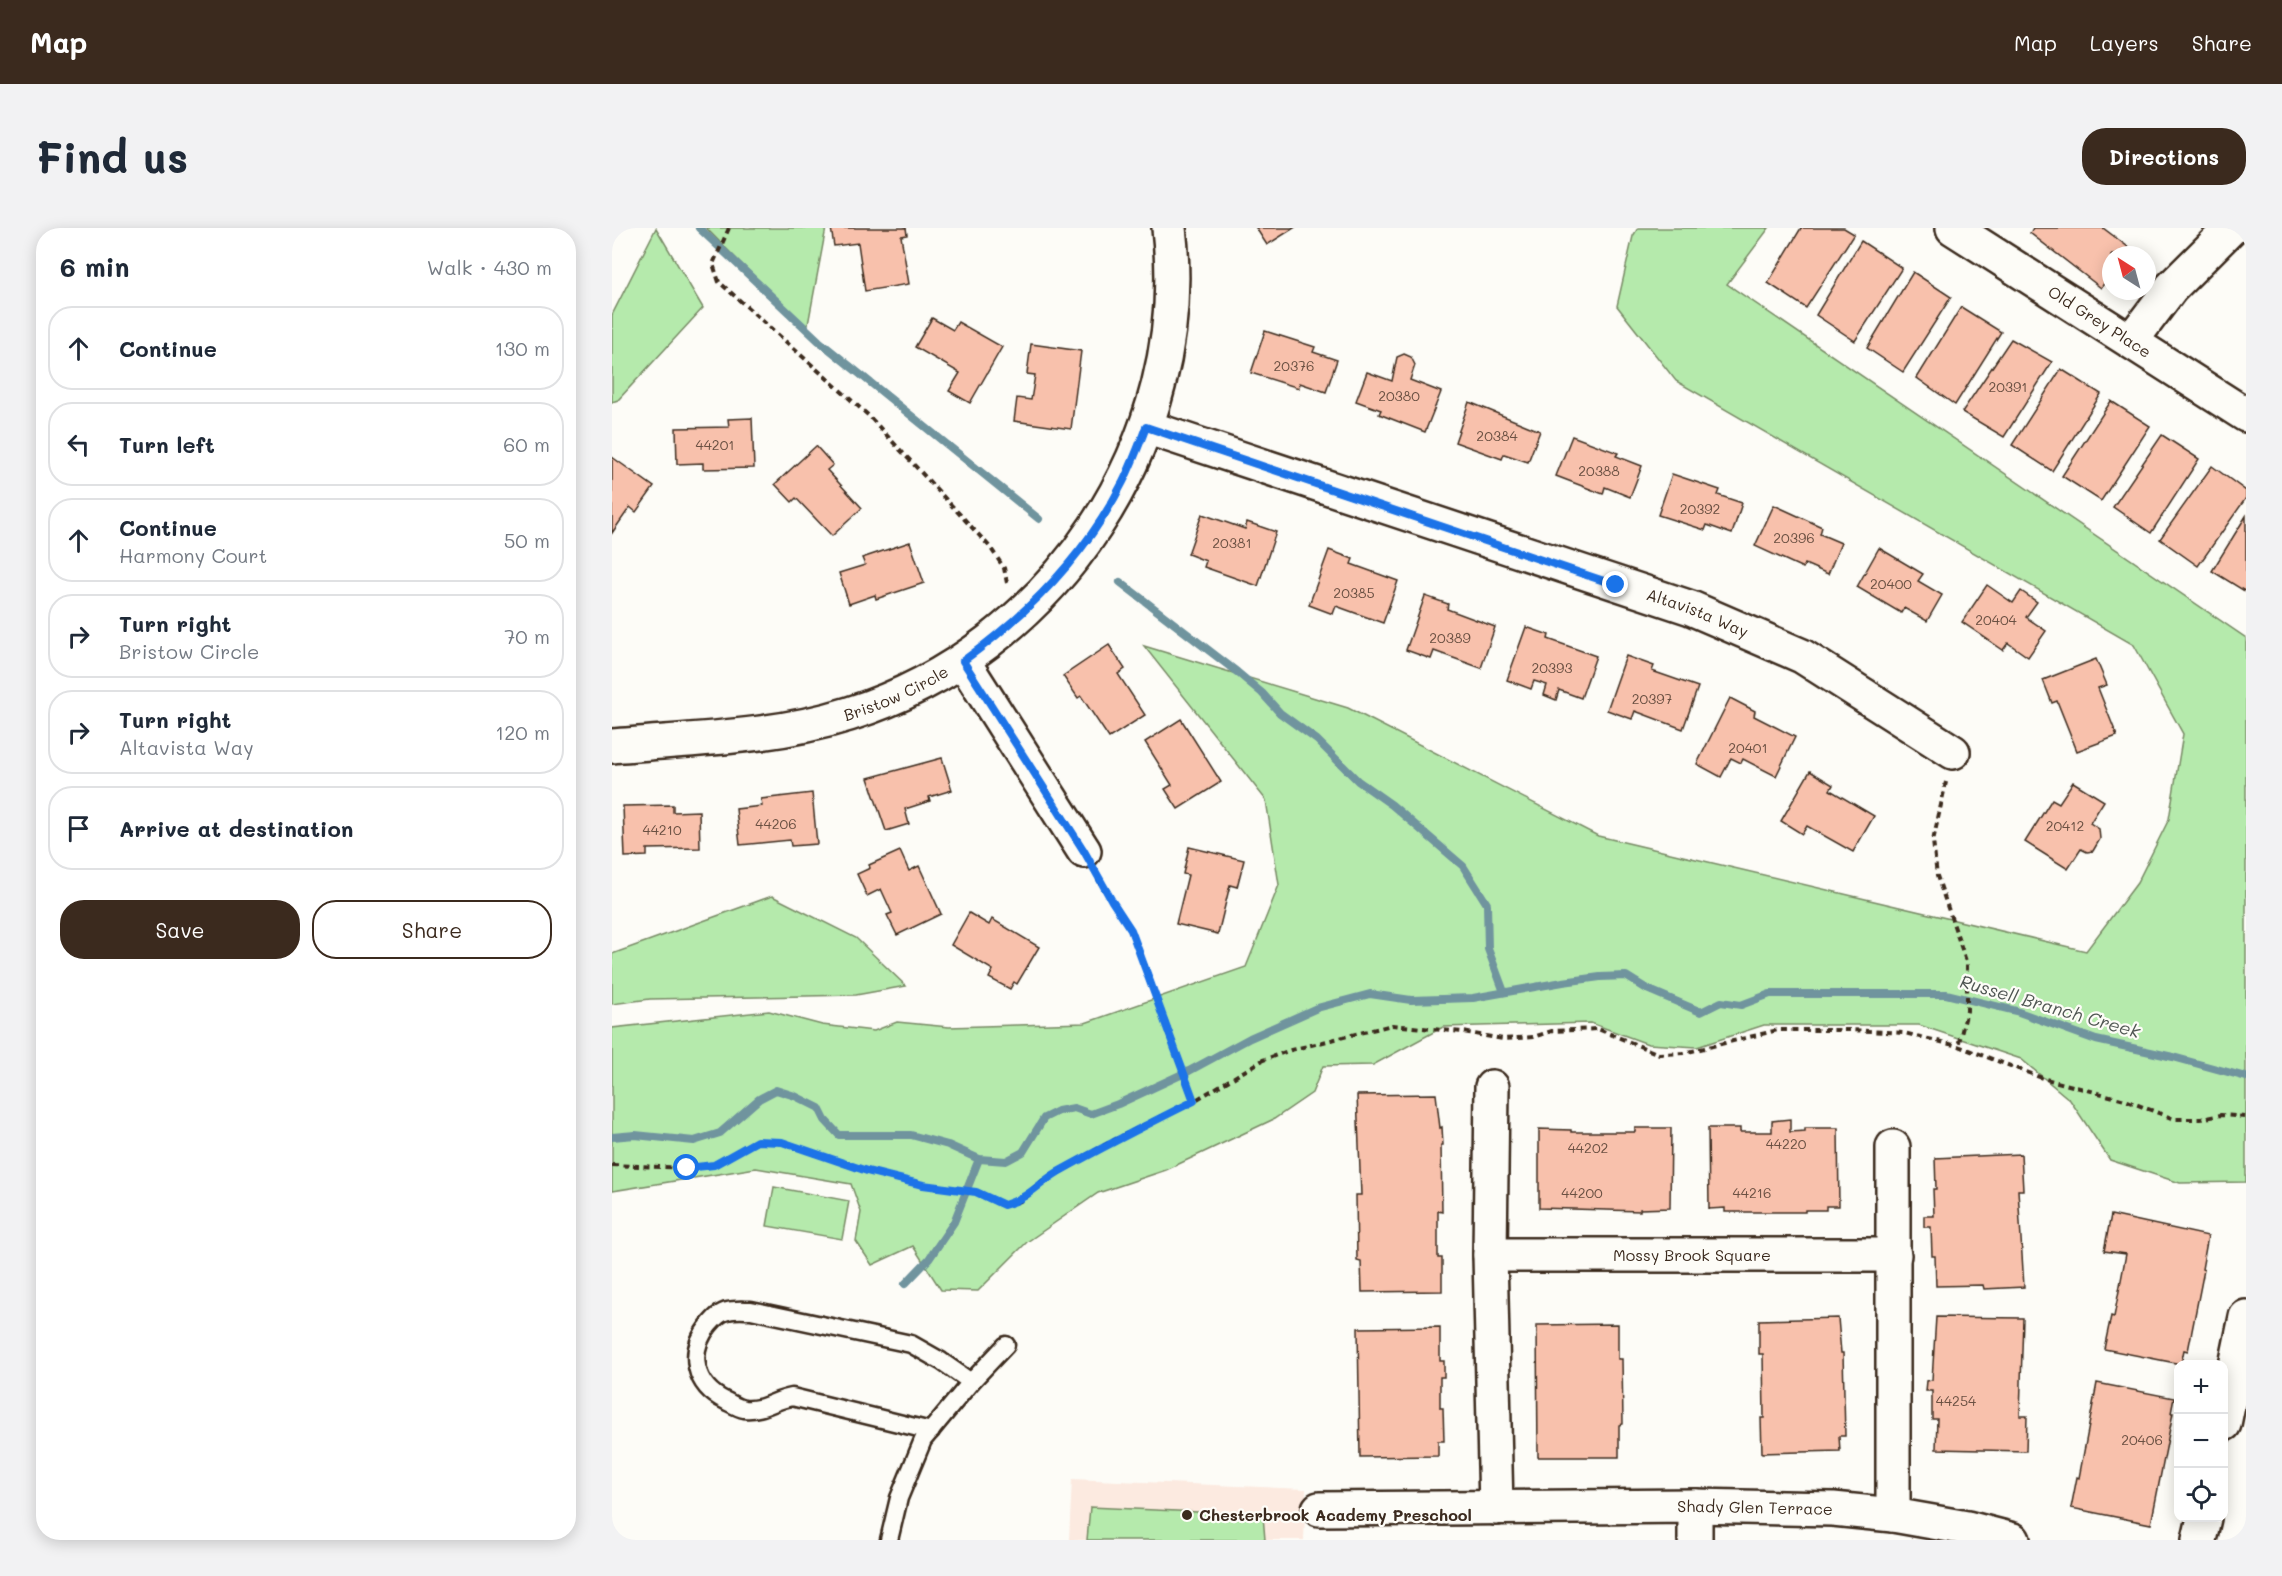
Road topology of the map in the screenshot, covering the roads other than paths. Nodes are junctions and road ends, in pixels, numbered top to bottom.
1 (1169, 228) edge
2 (1953, 228) edge
3 (2231, 228) edge
4 (2131, 341) junction
5 (2246, 415) edge
6 (1146, 427) junction
7 (963, 661) junction
8 (612, 746) edge
9 (1953, 752) road end
10 (1084, 851) road end
11 (1492, 1087) dead end
12 (1893, 1147) dead end
13 (1490, 1255) junction
14 (1894, 1255) junction
15 (2245, 1327) edge
16 (1006, 1346) dead end
17 (971, 1382) junction
18 (2225, 1414) edge
19 (931, 1431) junction
20 (1695, 1506) junction
21 (1496, 1508) junction
22 (1319, 1509) dead end
23 (1893, 1515) junction
24 (2203, 1522) edge
25 (889, 1540) edge
26 (1695, 1540) edge
27 (2013, 1540) edge
28 (2199, 1540) edge

1 - 6 street, Bristow Circle
2 - 4 street, Old Grey Place
3 - 4 street
4 - 5 street, Old Grey Place
6 - 7 street, Bristow Circle
6 - 9 street, Altavista Way
7 - 8 street, Bristow Circle
7 - 10 street
11 - 13 street
12 - 14 street
13 - 14 street, Mossy Brook Square
13 - 21 street
14 - 23 street
15 - 18 street
16 - 17 lane
17 - 19 lane
17 - 19 lane
19 - 25 lane
20 - 21 street, Shady Glen Terrace
20 - 23 street, Shady Glen Terrace
20 - 26 street
21 - 22 street, Shady Glen Terrace
23 - 27 street, Shady Glen Terrace
24 - 28 street

